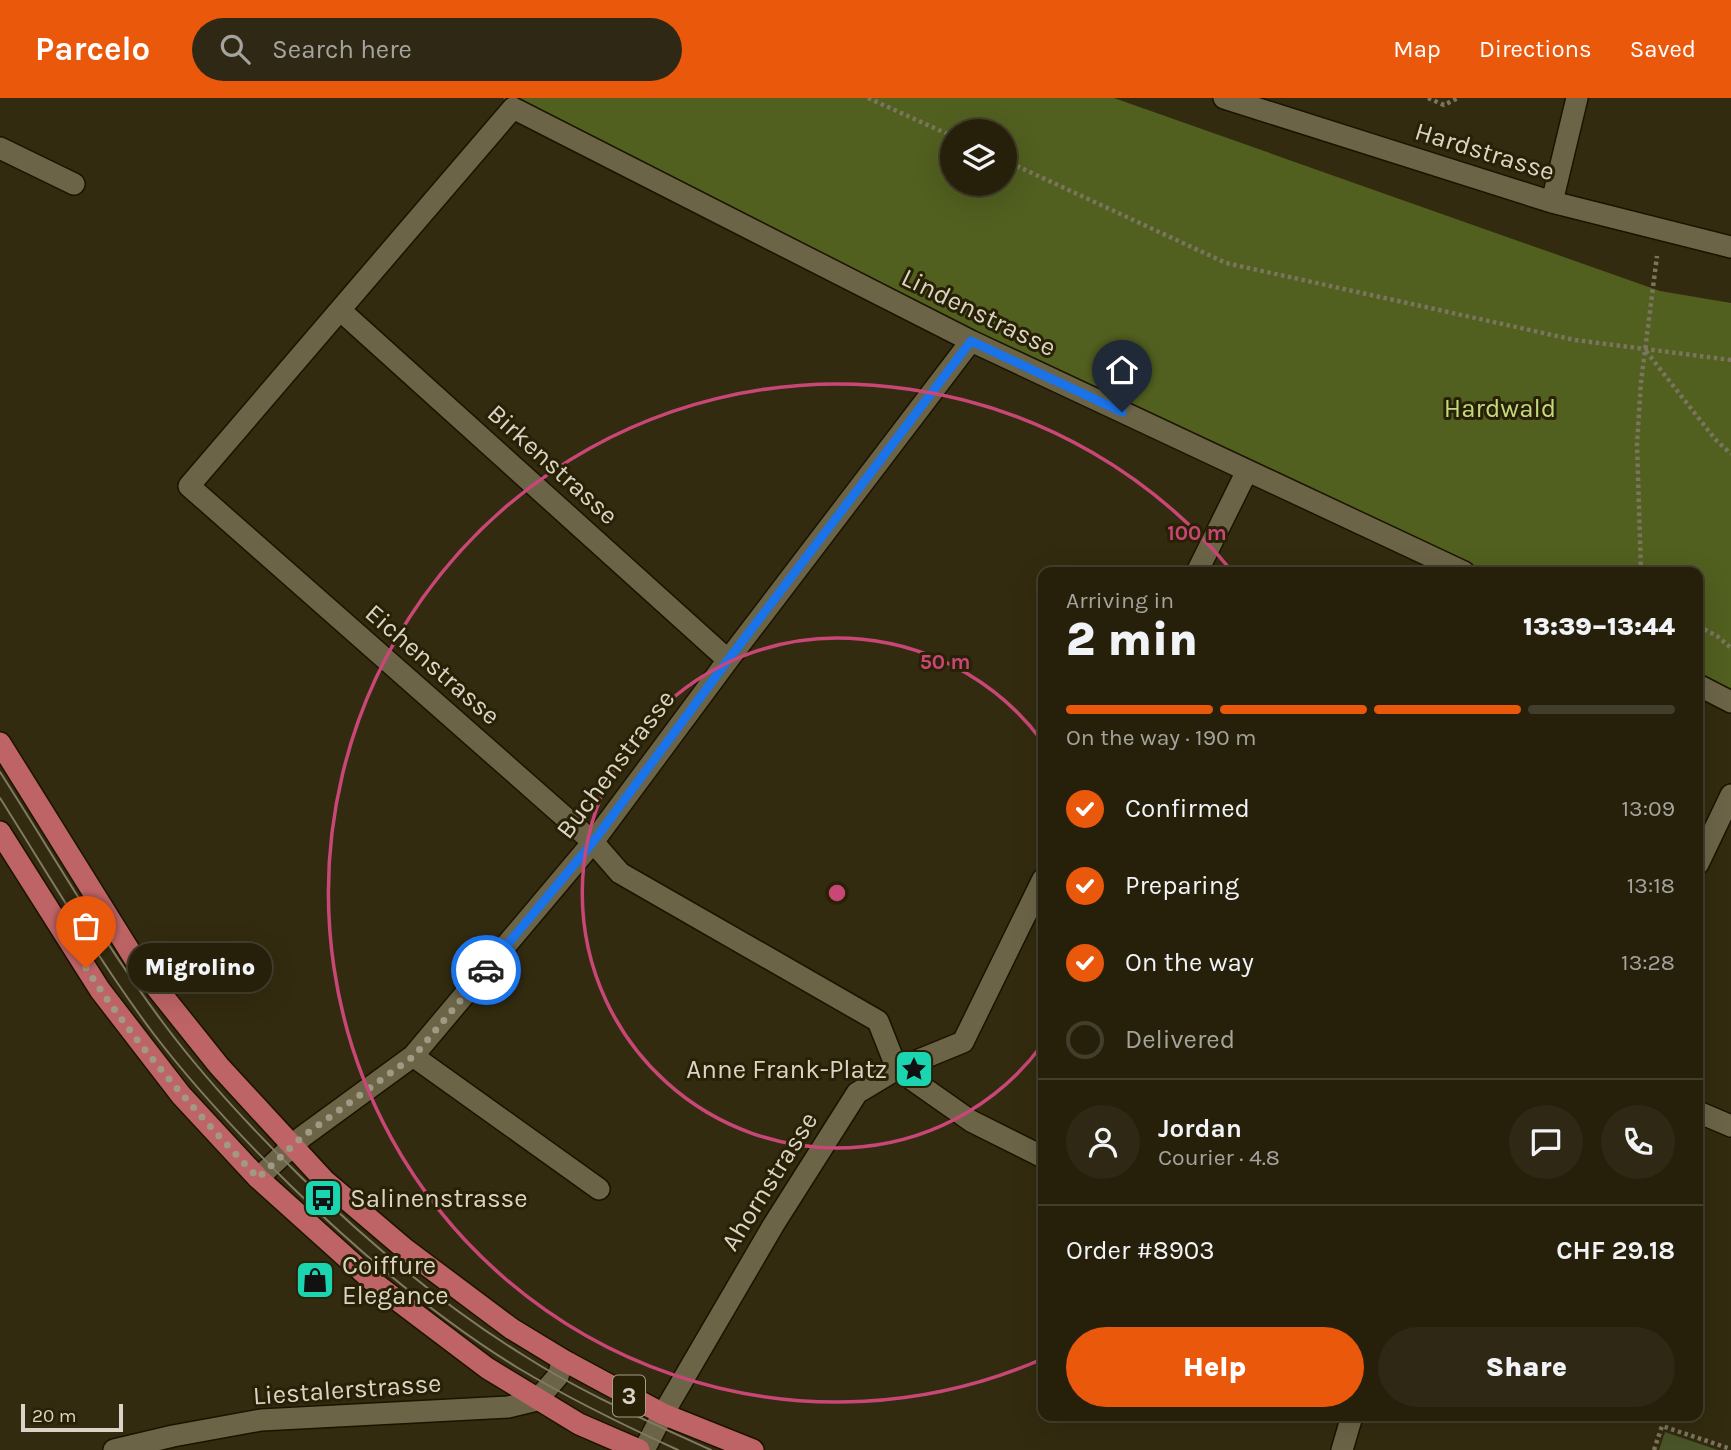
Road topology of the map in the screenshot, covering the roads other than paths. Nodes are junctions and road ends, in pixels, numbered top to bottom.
1 (1224, 98) edge
2 (1577, 98) edge
3 (513, 108) joint
4 (0, 148) edge
5 (74, 184) dead end
6 (1552, 202) junction
7 (1731, 247) edge
8 (340, 310) junction
9 (971, 341) junction
10 (1247, 471) junction
11 (1199, 567) edge
12 (1453, 567) edge
13 (728, 660) junction
14 (1703, 688) edge
15 (1731, 702) edge
16 (0, 743) edge
17 (1731, 795) edge
18 (0, 832) edge
19 (593, 842) junction
20 (1703, 854) edge
21 (1038, 889) edge
22 (414, 1056) junction
23 (897, 1069) junction
24 (1703, 1114) edge
25 (1731, 1126) edge
26 (290, 1146) junction
27 (1038, 1154) edge
28 (258, 1178) junction
29 (598, 1189) dead end
30 (563, 1360) junction
31 (537, 1400) junction
32 (663, 1413) junction
33 (1351, 1421) edge
34 (114, 1450) edge
35 (639, 1450) edge
36 (644, 1450) edge
37 (753, 1450) edge
38 (1342, 1450) edge

1 - 6 street, Hardstrasse
2 - 6 street
3 - 8 street, Eichenstrasse
3 - 9 street, Lindenstrasse
4 - 5 street
6 - 7 street, Hardstrasse
8 - 13 street, Birkenstrasse
8 - 19 street, Eichenstrasse
9 - 10 street, Lindenstrasse
9 - 13 street, Buchenstrasse
10 - 11 street
10 - 12 street, Lindenstrasse
13 - 19 street, Buchenstrasse
14 - 15 street
16 - 26 main road, 3
17 - 20 street
18 - 28 main road, 3
19 - 22 street, Buchenstrasse
19 - 23 street, Eichenstrasse
21 - 23 street, Ahornstrasse
22 - 26 street, Buchenstrasse
22 - 29 street
23 - 27 street
23 - 32 street, Ahornstrasse
24 - 25 street
26 - 28 street, Buchenstrasse
26 - 30 main road, 3
28 - 31 main road, 3
30 - 31 street
30 - 32 main road, 3
31 - 34 street, Liestalerstrasse
31 - 35 main road, 3
32 - 36 street, Ahornstrasse
32 - 37 main road, 3
33 - 38 street

